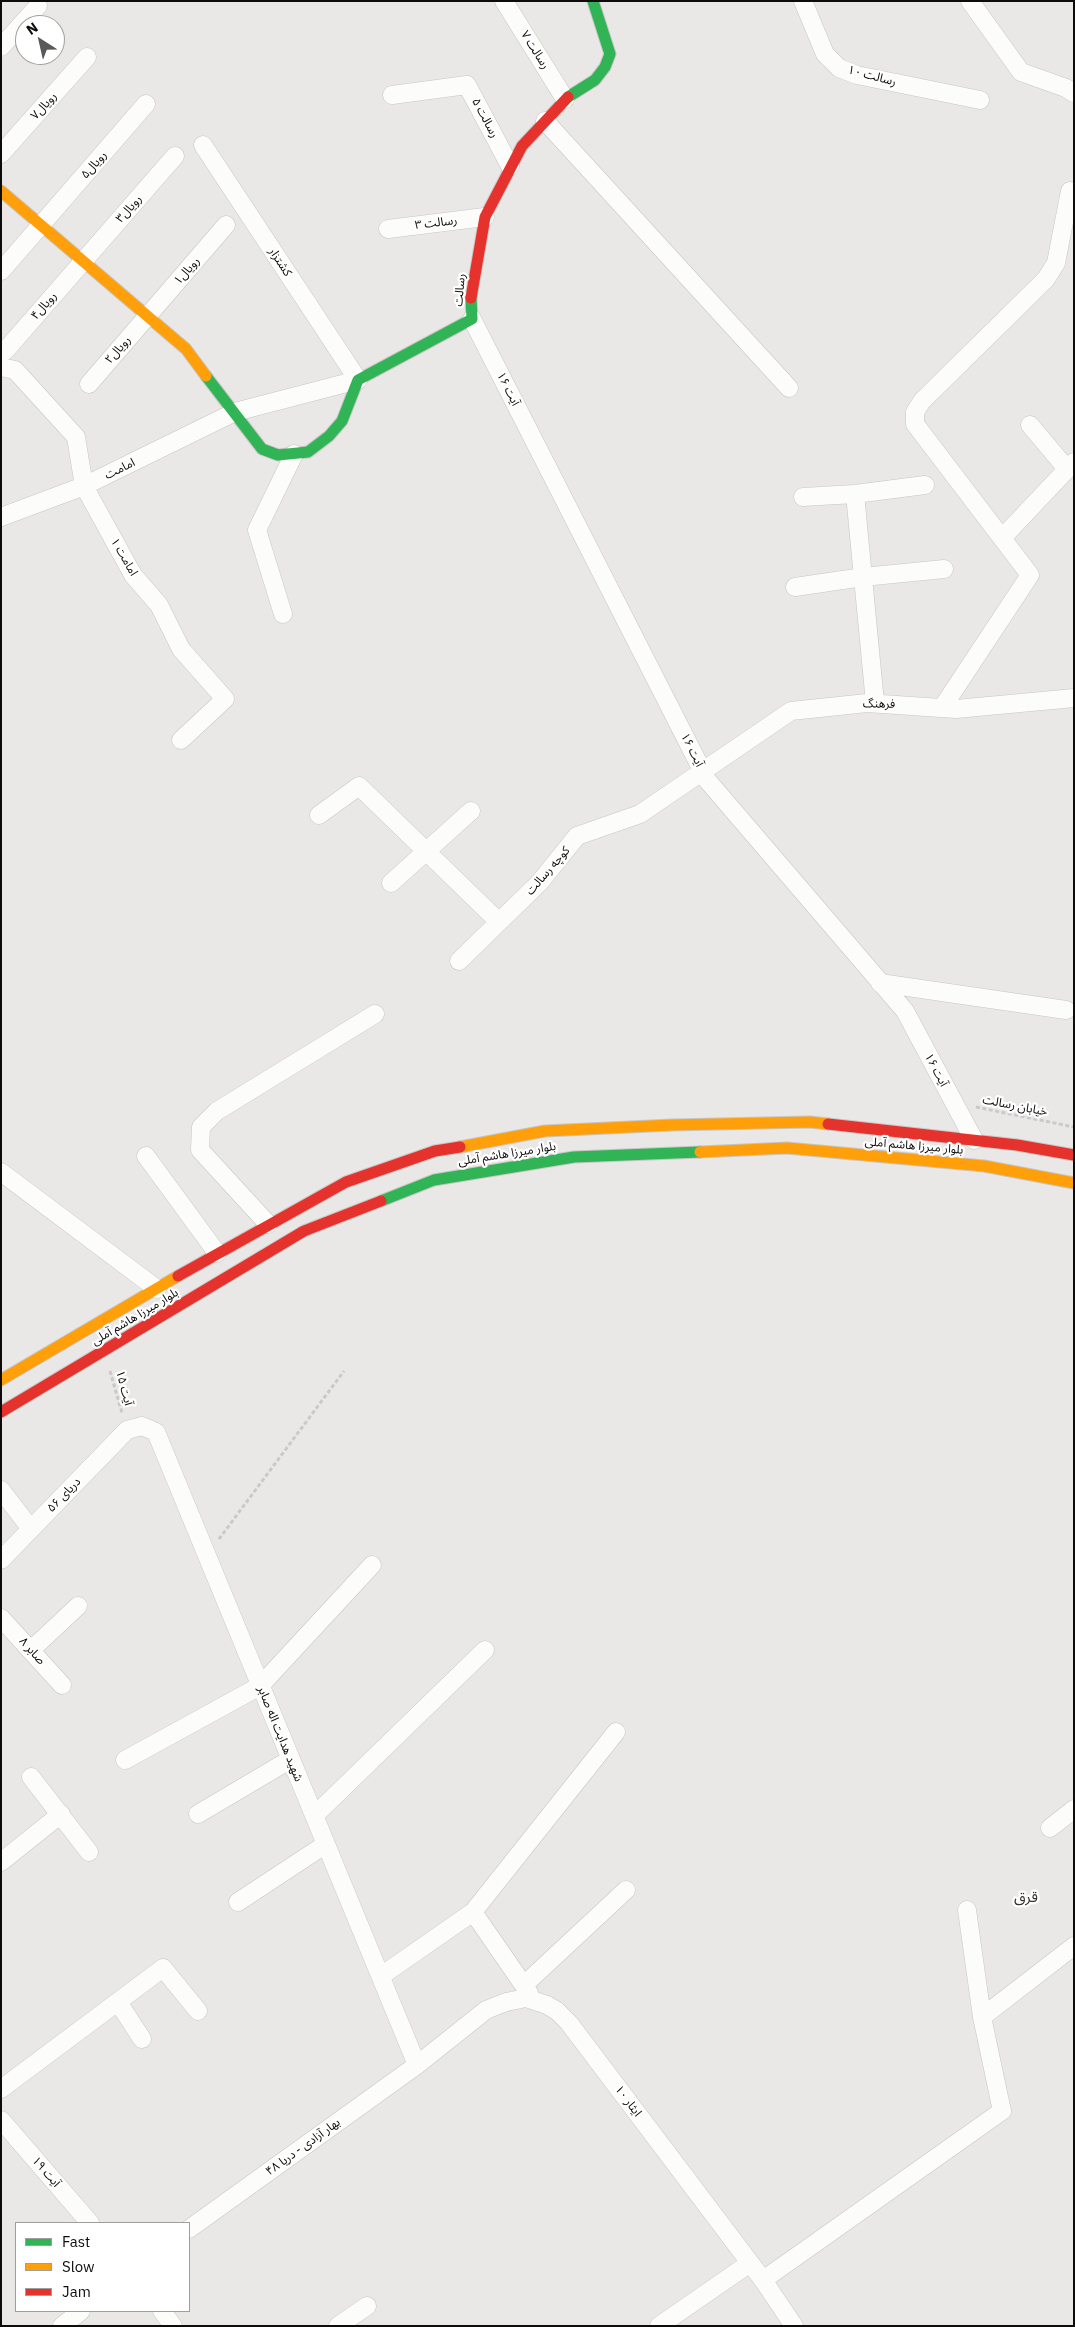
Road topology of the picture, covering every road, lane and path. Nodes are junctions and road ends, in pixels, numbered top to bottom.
1 (504, 1) edge
2 (593, 1) edge
3 (803, 1) edge
4 (970, 1) edge
5 (38, 6) dead end
6 (1, 47) edge
7 (87, 57) dead end
8 (1074, 93) edge
9 (392, 95) dead end
10 (565, 99) junction
11 (980, 100) dead end
12 (146, 104) dead end
13 (546, 120) junction
14 (203, 145) dead end
15 (1, 154) edge
16 (175, 156) dead end
17 (510, 166) junction
18 (1, 191) edge
19 (1070, 191) dead end
20 (485, 217) junction
21 (226, 225) dead end
22 (41, 226) junction
23 (388, 229) dead end
24 (83, 261) junction
25 (1, 271) edge
26 (147, 316) junction
27 (472, 319) junction
28 (3, 359) edge
29 (358, 380) junction
30 (89, 384) dead end
31 (789, 388) dead end
32 (235, 412) junction
33 (1030, 425) dead end
34 (294, 454) junction
35 (1070, 465) edge
36 (925, 485) dead end
37 (84, 486) junction
38 (855, 494) junction
39 (803, 497) dead end
40 (1, 517) edge
41 (1003, 537) junction
42 (944, 569) dead end
43 (863, 577) junction
44 (795, 587) dead end
45 (283, 614) dead end
46 (1074, 698) edge
47 (875, 703) junction
48 (942, 708) junction
49 (181, 740) dead end
50 (702, 771) junction
51 (471, 811) dead end
52 (319, 815) dead end
53 (427, 852) junction
54 (391, 883) dead end
55 (499, 922) junction
56 (459, 962) dead end
57 (880, 983) junction
58 (1066, 1010) dead end
59 (375, 1014) dead end
60 (954, 1102) junction
61 (1074, 1127) edge
62 (974, 1140) junction
63 (146, 1156) dead end
64 (1074, 1156) edge
65 (1, 1172) edge
66 (1074, 1183) edge
67 (268, 1224) junction
68 (218, 1253) junction
69 (157, 1288) junction
70 (127, 1306) junction
71 (85, 1330) junction
72 (136, 1333) junction
73 (101, 1353) junction
74 (344, 1371) dead end
75 (1, 1380) edge
76 (1, 1412) edge
77 (126, 1430) junction
78 (1, 1490) edge
79 (31, 1529) junction
80 (206, 1555) junction
81 (1, 1560) edge
82 (372, 1565) dead end
83 (78, 1606) dead end
84 (1, 1618) edge
85 (31, 1650) junction
86 (485, 1650) dead end
87 (62, 1685) dead end
88 (260, 1686) junction
89 (616, 1732) dead end
90 (290, 1758) junction
91 (124, 1760) dead end
92 (31, 1776) dead end
93 (1074, 1809) edge
94 (60, 1814) junction
95 (198, 1814) dead end
96 (314, 1816) junction
97 (1050, 1828) dead end
98 (326, 1844) junction
99 (89, 1852) dead end
100 (1, 1862) edge
101 (626, 1890) dead end
102 (238, 1902) dead end
103 (967, 1910) dead end
104 (474, 1912) junction
105 (1074, 1946) edge
106 (381, 1976) junction
107 (524, 1985) junction
108 (534, 2000) junction
109 (118, 2002) junction
110 (198, 2011) dead end
111 (982, 2017) junction
112 (142, 2039) dead end
113 (417, 2065) junction
114 (1, 2089) edge
115 (1, 2120) edge
116 (89, 2222) edge
117 (190, 2227) edge
118 (750, 2263) junction
119 (763, 2280) junction
120 (367, 2306) dead end
121 (79, 2312) edge
122 (163, 2312) edge
123 (62, 2326) edge
124 (173, 2326) edge
125 (338, 2326) edge
126 (659, 2326) edge
127 (794, 2326) edge

1 - 10 street, رسالت ۷
2 - 10 main road, رسالت
3 - 11 street, رسالت ۱۰
4 - 8 street
5 - 6 street
7 - 15 street, رویال۷
9 - 17 street, رسالت ۵
10 - 13 main road, رسالت
12 - 22 street, رویال۵
13 - 17 main road, رسالت
13 - 31 street
14 - 29 street, کشتزار
16 - 24 street, رویال۳
17 - 20 main road, رسالت
18 - 22 main road
19 - 41 street
20 - 23 street, رسالت ۳
20 - 27 main road, رسالت
21 - 26 street, رویال۱
22 - 24 main road
22 - 25 street, رویال۵
24 - 26 main road
24 - 28 street, رویال۴
26 - 30 street, رویال۲
26 - 32 main road
27 - 29 main road, رسالت
27 - 50 street, آیت ۱۶
28 - 37 street, امامت ۱
29 - 32 street, امامت
29 - 34 main road
32 - 34 main road
32 - 37 street, امامت
33 - 35 street
34 - 45 street
35 - 41 street
36 - 38 street
37 - 40 street, امامت
37 - 49 street, امامت ۱
38 - 39 street
38 - 43 street
41 - 48 street
42 - 43 street
43 - 44 street
43 - 47 street
46 - 48 street, فرهنگ
47 - 48 street, فرهنگ
47 - 50 street, فرهنگ
50 - 55 street, کوچه رسالت
50 - 57 street, آیت ۱۶
51 - 53 street
52 - 53 street
53 - 54 street
53 - 55 street
55 - 56 street, کوچه رسالت
57 - 58 street
57 - 60 street, آیت ۱۶
59 - 67 street
60 - 61 path, خیابان رسالت
60 - 62 street, آیت ۱۶
62 - 64 main road, بلوار میرزا هاشم آملی
62 - 67 main road, بلوار میرزا هاشم آملی
63 - 68 street
65 - 69 street
66 - 72 main road, بلوار میرزا هاشم آملی
67 - 68 main road, بلوار میرزا هاشم آملی
68 - 69 main road, بلوار میرزا هاشم آملی
69 - 70 main road, بلوار میرزا هاشم آملی
70 - 71 main road, بلوار میرزا هاشم آملی
70 - 72 main road
71 - 73 main road
71 - 75 main road, بلوار میرزا هاشم آملی
72 - 73 main road, بلوار میرزا هاشم آملی
73 - 76 main road, بلوار میرزا هاشم آملی
73 - 77 path, آیت ۱۵
74 - 80 path
77 - 79 street, دریای ۵۶
77 - 80 street, شهید هدایت اله صابر
78 - 79 street
79 - 81 street, دریای ۵۶
80 - 88 street, شهید هدایت اله صابر
82 - 88 street
83 - 85 street
84 - 85 street, صابر ۸
85 - 87 street, صابر ۸
86 - 96 street
88 - 90 street, شهید هدایت اله صابر
88 - 91 street
89 - 104 street
90 - 95 street
90 - 96 street, شهید هدایت اله صابر
92 - 94 street
93 - 97 street
94 - 99 street
94 - 100 street
96 - 98 street, شهید هدایت اله صابر
98 - 102 street
98 - 106 street, شهید هدایت اله صابر
101 - 107 street
103 - 111 street
104 - 106 street
104 - 107 street
105 - 111 street
106 - 113 street, شهید هدایت اله صابر
107 - 108 street
108 - 113 street, ایثار ۱۰
108 - 118 street, ایثار ۱۰
109 - 110 street
109 - 112 street
109 - 114 street
111 - 119 street
113 - 117 street, بهار آزادی - دریا ۴۸
115 - 116 street, آیت ۱۹
118 - 119 street, ایثار ۱۰
118 - 126 street
119 - 127 street, ایثار ۱۰
120 - 125 street
121 - 123 street
122 - 124 street

